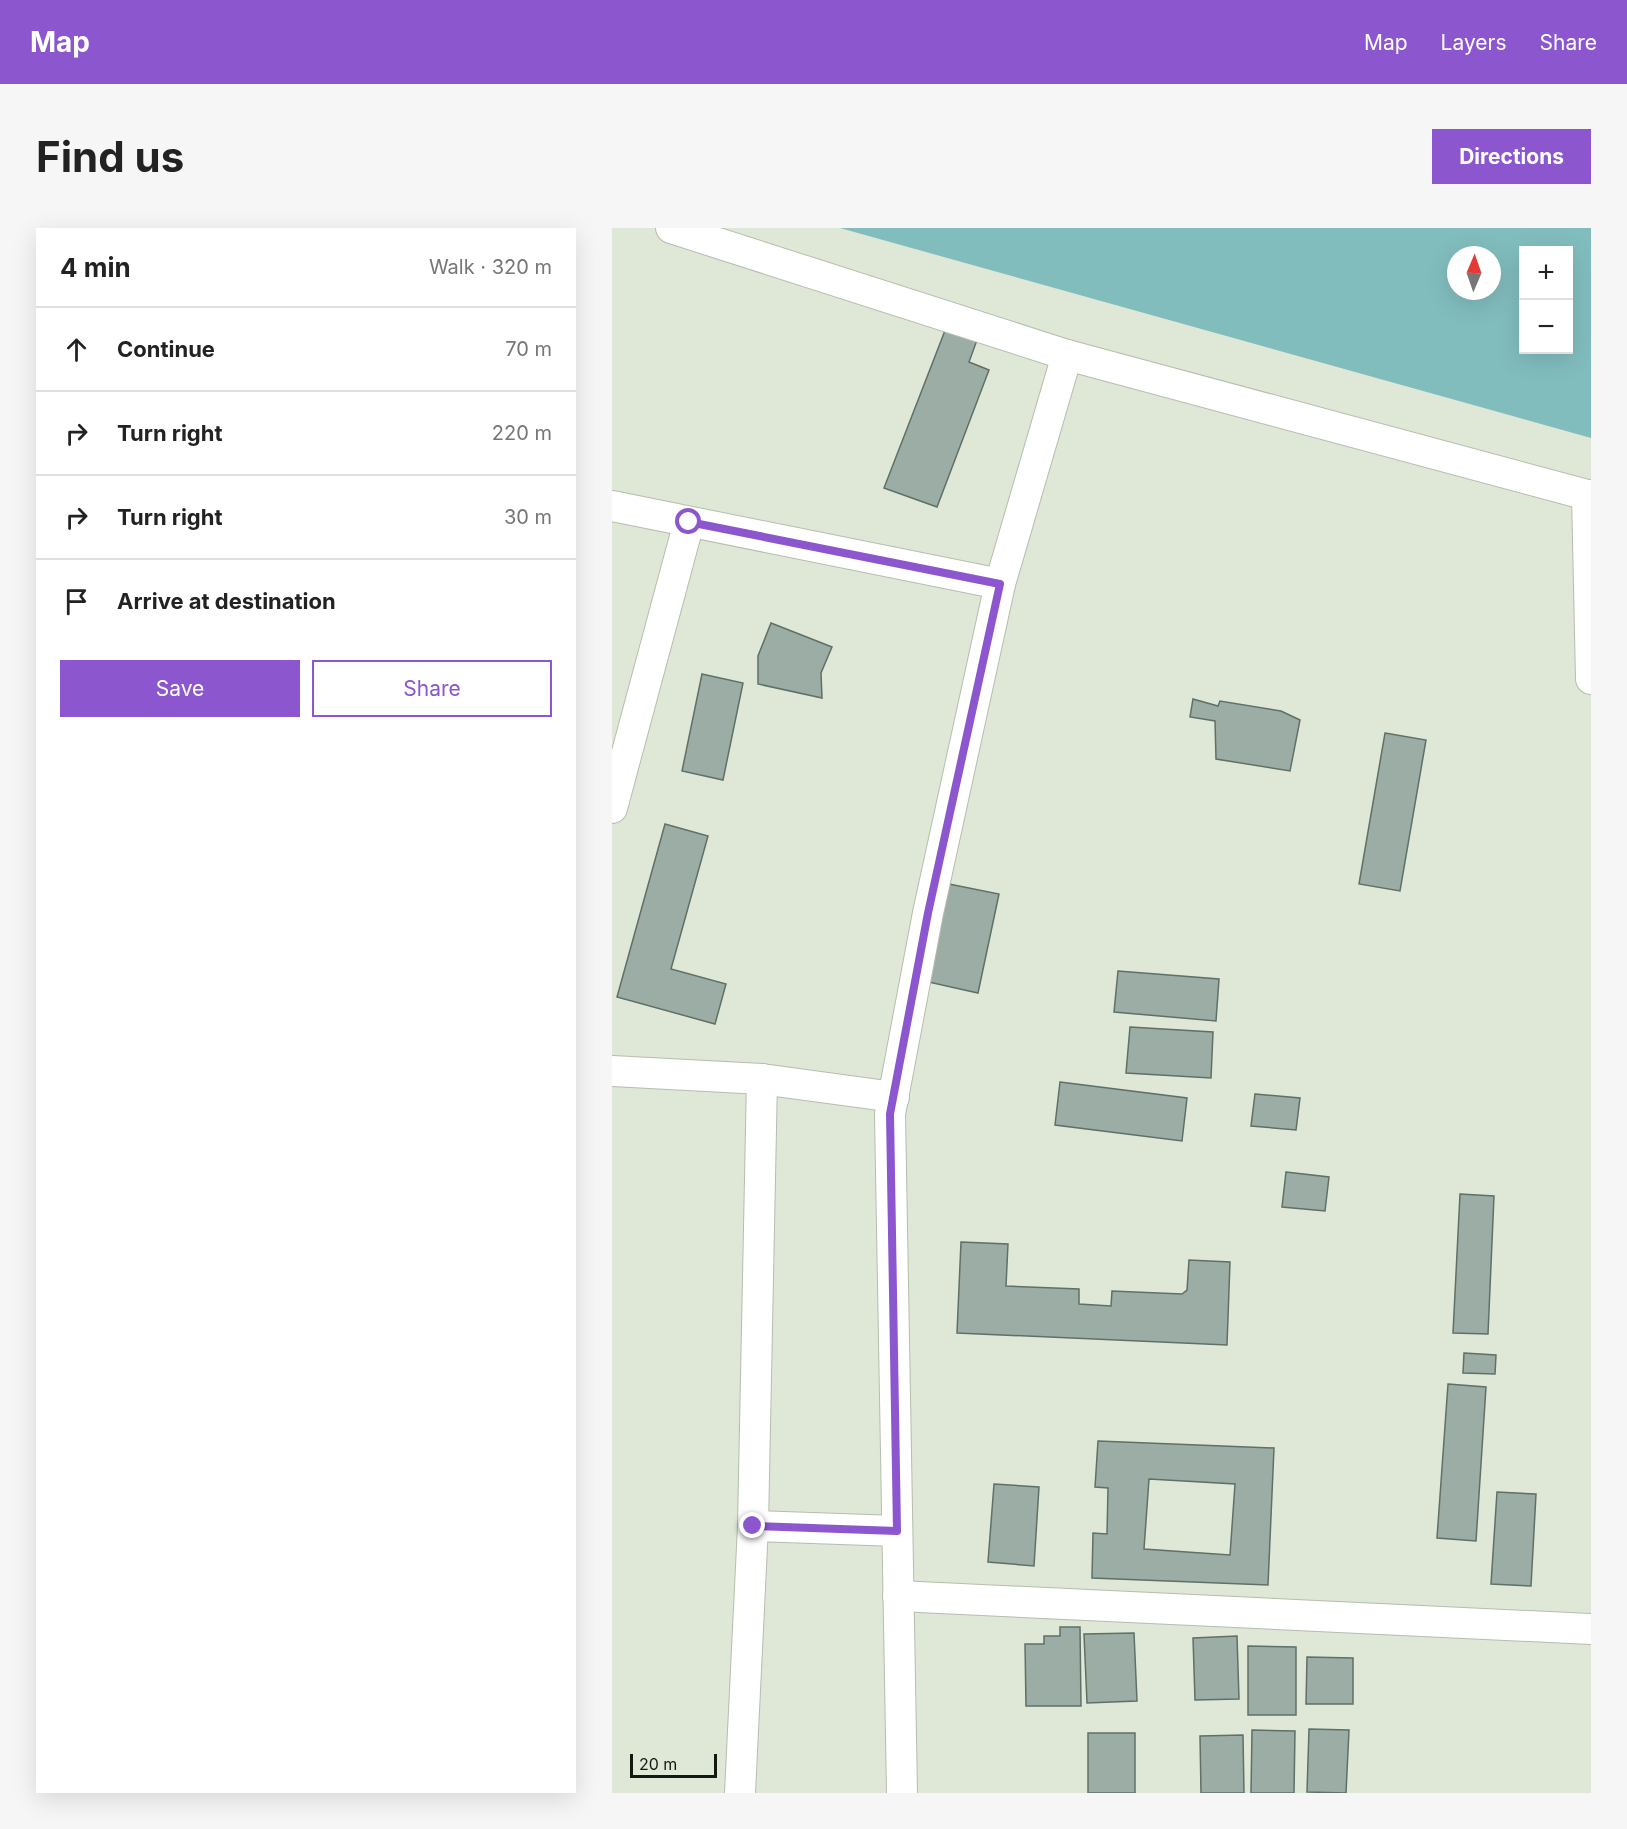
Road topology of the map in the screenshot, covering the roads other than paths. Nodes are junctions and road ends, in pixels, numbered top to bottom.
1 (671, 228) edge
2 (1067, 355) junction
3 (1589, 495) edge
4 (612, 506) edge
5 (689, 522) junction
6 (1000, 584) junction
7 (1591, 680) edge
8 (612, 808) edge
9 (612, 1071) edge
10 (762, 1079) junction
11 (894, 1096) junction
12 (753, 1526) junction
13 (897, 1531) junction
14 (898, 1596) junction
15 (1591, 1629) edge
16 (740, 1793) edge
17 (902, 1793) edge

1 - 2 street
2 - 3 street
2 - 6 street
3 - 7 street
4 - 5 street
5 - 6 street
5 - 8 street
6 - 11 street
9 - 10 street
10 - 11 street
10 - 12 street
11 - 13 street
12 - 13 street
12 - 16 street
13 - 14 street
14 - 15 street
14 - 17 street

